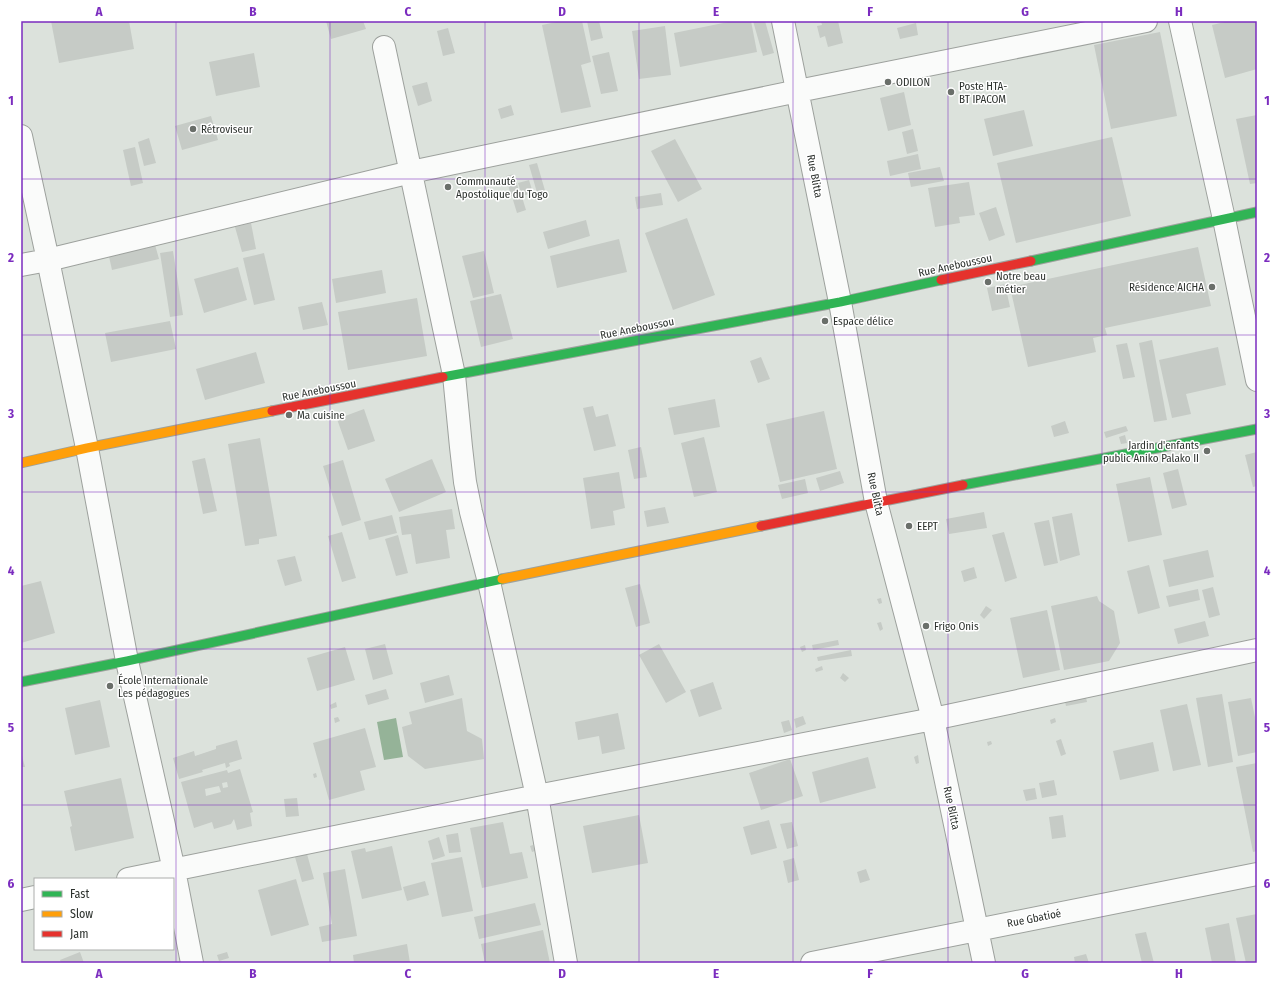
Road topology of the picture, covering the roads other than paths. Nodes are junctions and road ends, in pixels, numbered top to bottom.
1 (783, 21) edge
2 (1146, 21) edge
3 (1180, 21) edge
4 (384, 47) dead end
5 (798, 91) junction
6 (21, 136) edge
7 (411, 172) junction
8 (1257, 212) edge
9 (1224, 219) junction
10 (48, 260) junction
11 (21, 264) edge
12 (840, 302) junction
13 (454, 375) junction
14 (1257, 380) edge
15 (1257, 429) edge
16 (87, 448) junction
17 (21, 463) edge
18 (876, 502) junction
19 (489, 582) junction
20 (1257, 650) edge
21 (127, 661) junction
22 (21, 682) edge
23 (934, 719) junction
24 (537, 796) junction
25 (174, 870) junction
26 (1257, 874) edge
27 (133, 878) edge
28 (34, 897) edge
29 (21, 900) edge
30 (977, 929) junction
31 (192, 963) edge
32 (566, 963) edge
33 (812, 963) edge
34 (984, 963) edge

1 - 5 street, Rue Blitta
2 - 5 street
3 - 9 street
4 - 7 street
5 - 7 street
5 - 12 street, Rue Blitta
6 - 10 street
7 - 10 street
7 - 13 street
8 - 9 street, Rue Aneboussou
9 - 12 street, Rue Aneboussou
9 - 14 street
10 - 11 street
10 - 16 street
12 - 13 street, Rue Aneboussou
12 - 18 street, Rue Blitta
13 - 16 street, Rue Aneboussou
13 - 19 street
15 - 18 street
16 - 17 street, Rue Aneboussou
16 - 21 street
18 - 19 street
18 - 23 street, Rue Blitta
19 - 21 street
19 - 24 street
20 - 23 street
21 - 22 street
21 - 25 street
23 - 24 street
23 - 30 street, Rue Blitta
24 - 25 street
24 - 32 street
25 - 27 street
25 - 31 street
26 - 30 street, Rue Gbatioé
28 - 29 street
30 - 33 street, Rue Gbatioé
30 - 34 street, Rue Blitta

